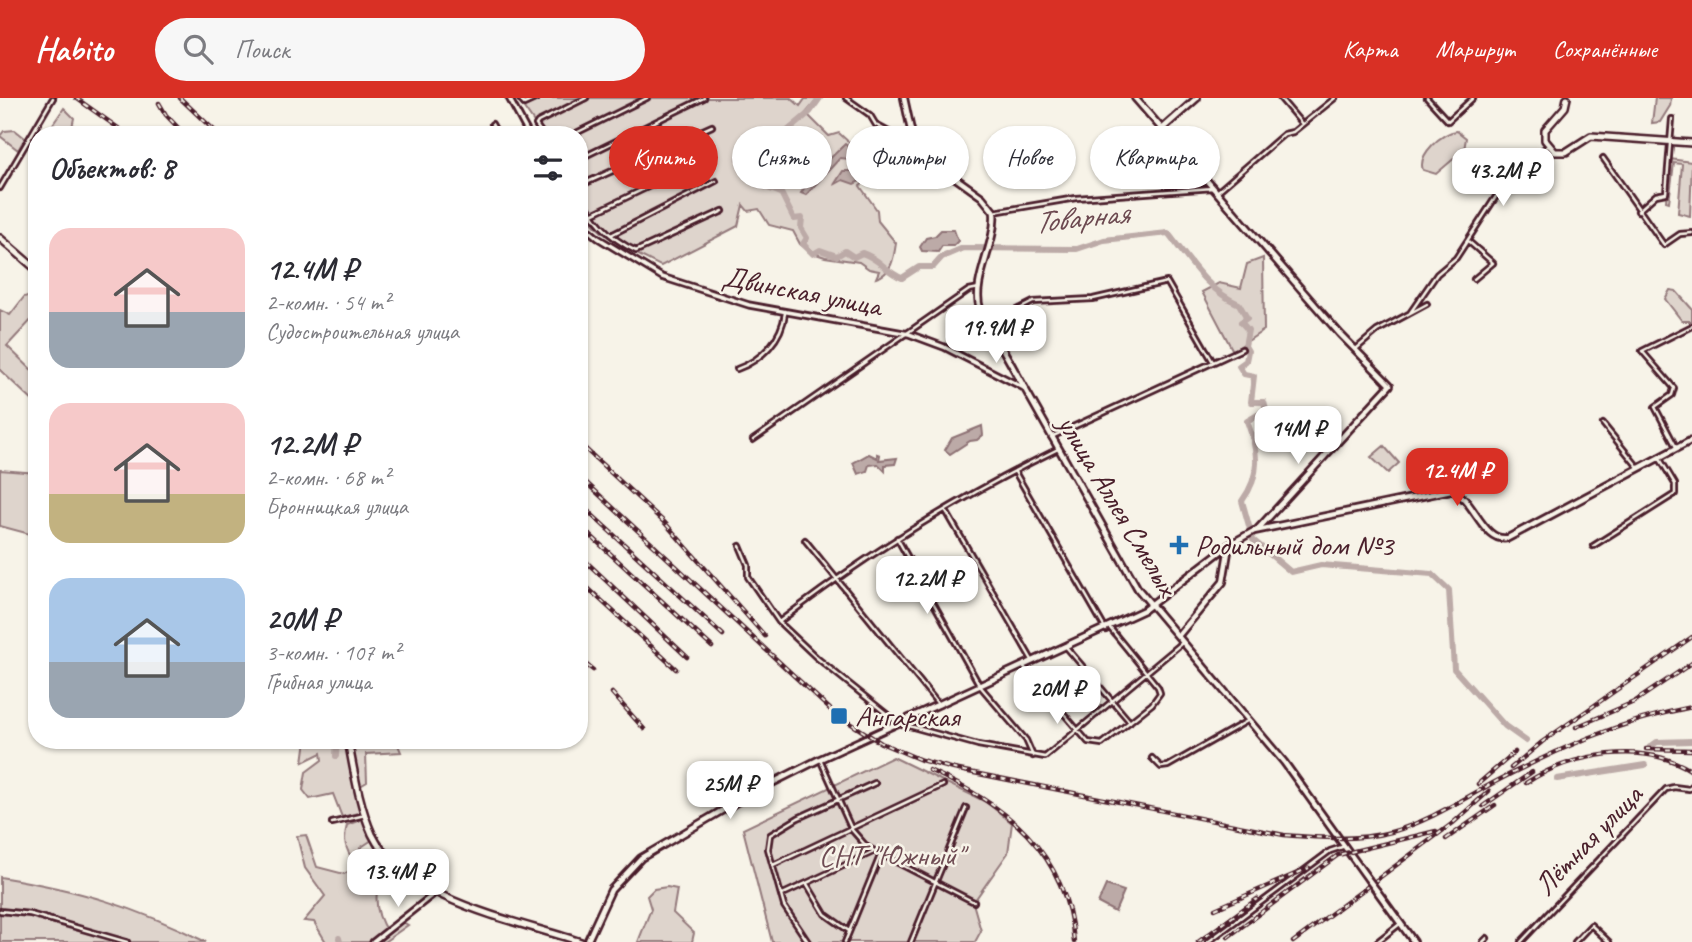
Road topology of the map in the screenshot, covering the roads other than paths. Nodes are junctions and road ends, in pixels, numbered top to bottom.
1 (53, 98) edge
2 (509, 98) edge
3 (519, 98) edge
4 (537, 98) edge
5 (586, 98) edge
6 (647, 98) edge
7 (704, 98) edge
8 (846, 98) edge
9 (904, 98) edge
10 (1135, 98) edge
11 (1197, 98) edge
12 (1280, 98) edge
13 (1335, 98) edge
14 (1427, 98) edge
15 (1473, 98) edge
16 (1567, 98) edge
17 (1672, 118) dead end
18 (1302, 124) junction
19 (37, 126) edge
20 (524, 126) edge
21 (537, 126) edge
22 (878, 126) edge
23 (908, 126) edge
24 (1159, 126) edge
25 (1165, 126) edge
26 (588, 127) edge
27 (28, 140) edge
28 (1671, 141) junction
29 (1692, 143) edge
30 (1548, 146) junction
31 (588, 155) edge
32 (1603, 158) dead end
33 (609, 172) edge
34 (588, 182) edge
35 (0, 188) edge
36 (969, 188) edge
37 (644, 189) edge
38 (700, 189) edge
39 (1215, 190) junction
40 (588, 211) edge
41 (723, 211) dead end
42 (1637, 211) junction
43 (995, 212) junction
44 (590, 215) junction
45 (588, 230) edge
46 (1692, 233) edge
47 (611, 235) junction
48 (0, 238) edge
49 (1468, 241) junction
50 (28, 262) edge
51 (1474, 279) dead end
52 (979, 288) junction
53 (1427, 304) dead end
54 (785, 313) junction
55 (1410, 313) junction
56 (988, 325) junction
57 (1692, 326) edge
58 (906, 333) junction
59 (1242, 349) dead end
60 (1356, 349) junction
61 (1213, 362) junction
62 (737, 369) dead end
63 (1024, 388) junction
64 (1603, 424) dead end
65 (1051, 437) junction
66 (753, 440) dead end
67 (1692, 440) edge
68 (1674, 448) junction
69 (1058, 449) junction
70 (1658, 456) junction
71 (1638, 467) junction
72 (1016, 472) junction
73 (946, 511) junction
74 (1267, 517) junction
75 (1271, 527) junction
76 (1255, 531) junction
77 (897, 538) junction
78 (805, 540) dead end
79 (740, 546) dead end
80 (1594, 546) dead end
81 (1222, 554) junction
82 (836, 577) junction
83 (1150, 604) junction
84 (779, 622) junction
85 (1108, 629) junction
86 (1178, 636) junction
87 (1183, 642) junction
88 (1067, 648) junction
89 (1033, 663) junction
90 (1023, 667) junction
91 (1146, 672) junction
92 (979, 684) junction
93 (1112, 701) junction
94 (939, 705) junction
95 (1249, 720) junction
96 (1130, 722) junction
97 (898, 723) junction
98 (1077, 731) junction
99 (350, 749) edge
100 (1033, 756) junction
101 (1152, 758) dead end
102 (820, 759) junction
103 (875, 783) dead end
104 (943, 785) dead end
105 (1692, 786) edge
106 (836, 800) junction
107 (966, 808) dead end
108 (365, 815) junction
109 (332, 823) dead end
110 (851, 828) junction
111 (1345, 846) junction
112 (873, 852) junction
113 (880, 856) junction
114 (773, 864) junction
115 (936, 881) junction
116 (807, 884) junction
117 (435, 892) junction
118 (781, 895) junction
119 (974, 902) dead end
120 (0, 911) edge
121 (1401, 923) junction
122 (849, 932) junction
123 (1487, 938) dead end
124 (127, 942) edge
125 (373, 942) edge
126 (581, 942) edge
127 (587, 942) edge
128 (808, 942) edge
129 (845, 942) edge
130 (911, 942) edge
131 (1208, 942) edge
132 (1377, 942) edge
133 (1414, 942) edge
134 (1483, 942) edge
135 (1521, 942) edge
136 (1574, 942) edge
137 (1609, 942) edge

1 - 19 street
2 - 20 street
3 - 4 street
5 - 21 street
6 - 26 street
7 - 31 street
8 - 22 street
9 - 23 main road
10 - 24 main road
11 - 25 main road
12 - 18 street
13 - 18 street
14 - 15 street
16 - 30 main road
17 - 28 street
18 - 39 street
27 - 35 street
28 - 29 main road
28 - 30 main road
28 - 42 street
30 - 49 street
32 - 42 street
33 - 34 street
36 - 43 main road
37 - 44 street
38 - 47 street
39 - 43 street
39 - 60 main road
40 - 44 street
41 - 47 street
42 - 46 street
43 - 52 main road, улица Аллея Смелых
44 - 47 street
45 - 54 street, Двинская улица
48 - 50 main road
49 - 51 street
49 - 55 street
52 - 56 main road, улица Аллея Смелых
52 - 58 street
53 - 55 street
54 - 58 street, Двинская улица
54 - 62 street
55 - 60 street
56 - 61 street
56 - 63 main road, улица Аллея Смелых
57 - 68 street
58 - 63 street, Двинская улица
58 - 66 street
59 - 61 street
60 - 74 main road
61 - 65 street
63 - 65 main road, улица Аллея Смелых
64 - 71 street
65 - 69 main road, улица Аллея Смелых
67 - 68 main road
68 - 70 main road
69 - 72 street
69 - 83 main road, улица Аллея Смелых
70 - 71 main road
70 - 80 street
71 - 75 main road
72 - 73 street
72 - 85 street
73 - 77 street
73 - 89 street
74 - 75 main road
74 - 76 main road
75 - 76 main road
76 - 81 main road
77 - 82 street
77 - 92 street
78 - 82 street
79 - 84 street
81 - 83 main road
81 - 86 main road
82 - 84 street
82 - 94 street
83 - 85 main road
83 - 86 main road, улица Аллея Смелых
84 - 97 street
85 - 88 main road
85 - 91 street
86 - 87 main road, улица Аллея Смелых
87 - 91 street
87 - 95 main road, улица Аллея Смелых
88 - 89 main road
88 - 93 street
89 - 90 main road
90 - 92 main road
90 - 98 street
91 - 93 street
91 - 96 street
92 - 94 main road
92 - 100 street
93 - 96 street
93 - 98 street
94 - 97 main road
95 - 101 street
95 - 111 main road, улица Аллея Смелых
96 - 98 street
97 - 100 street
97 - 102 main road
98 - 100 street
99 - 108 main road
102 - 106 street
102 - 127 main road
103 - 106 street
104 - 110 street
105 - 135 street, Лётная улица
106 - 110 street
106 - 114 street
107 - 115 street
108 - 109 street
108 - 117 main road
110 - 112 street
110 - 114 street
111 - 121 main road, улица Аллея Смелых, bridge
111 - 131 street
112 - 113 street
112 - 116 street
113 - 115 street
113 - 122 street
114 - 118 street
115 - 119 street
115 - 130 street
116 - 118 street
116 - 122 street
117 - 125 street
117 - 126 main road
118 - 128 street
120 - 124 street
121 - 132 street
121 - 133 main road, улица Аллея Смелых
122 - 129 street
123 - 134 street
136 - 137 street

